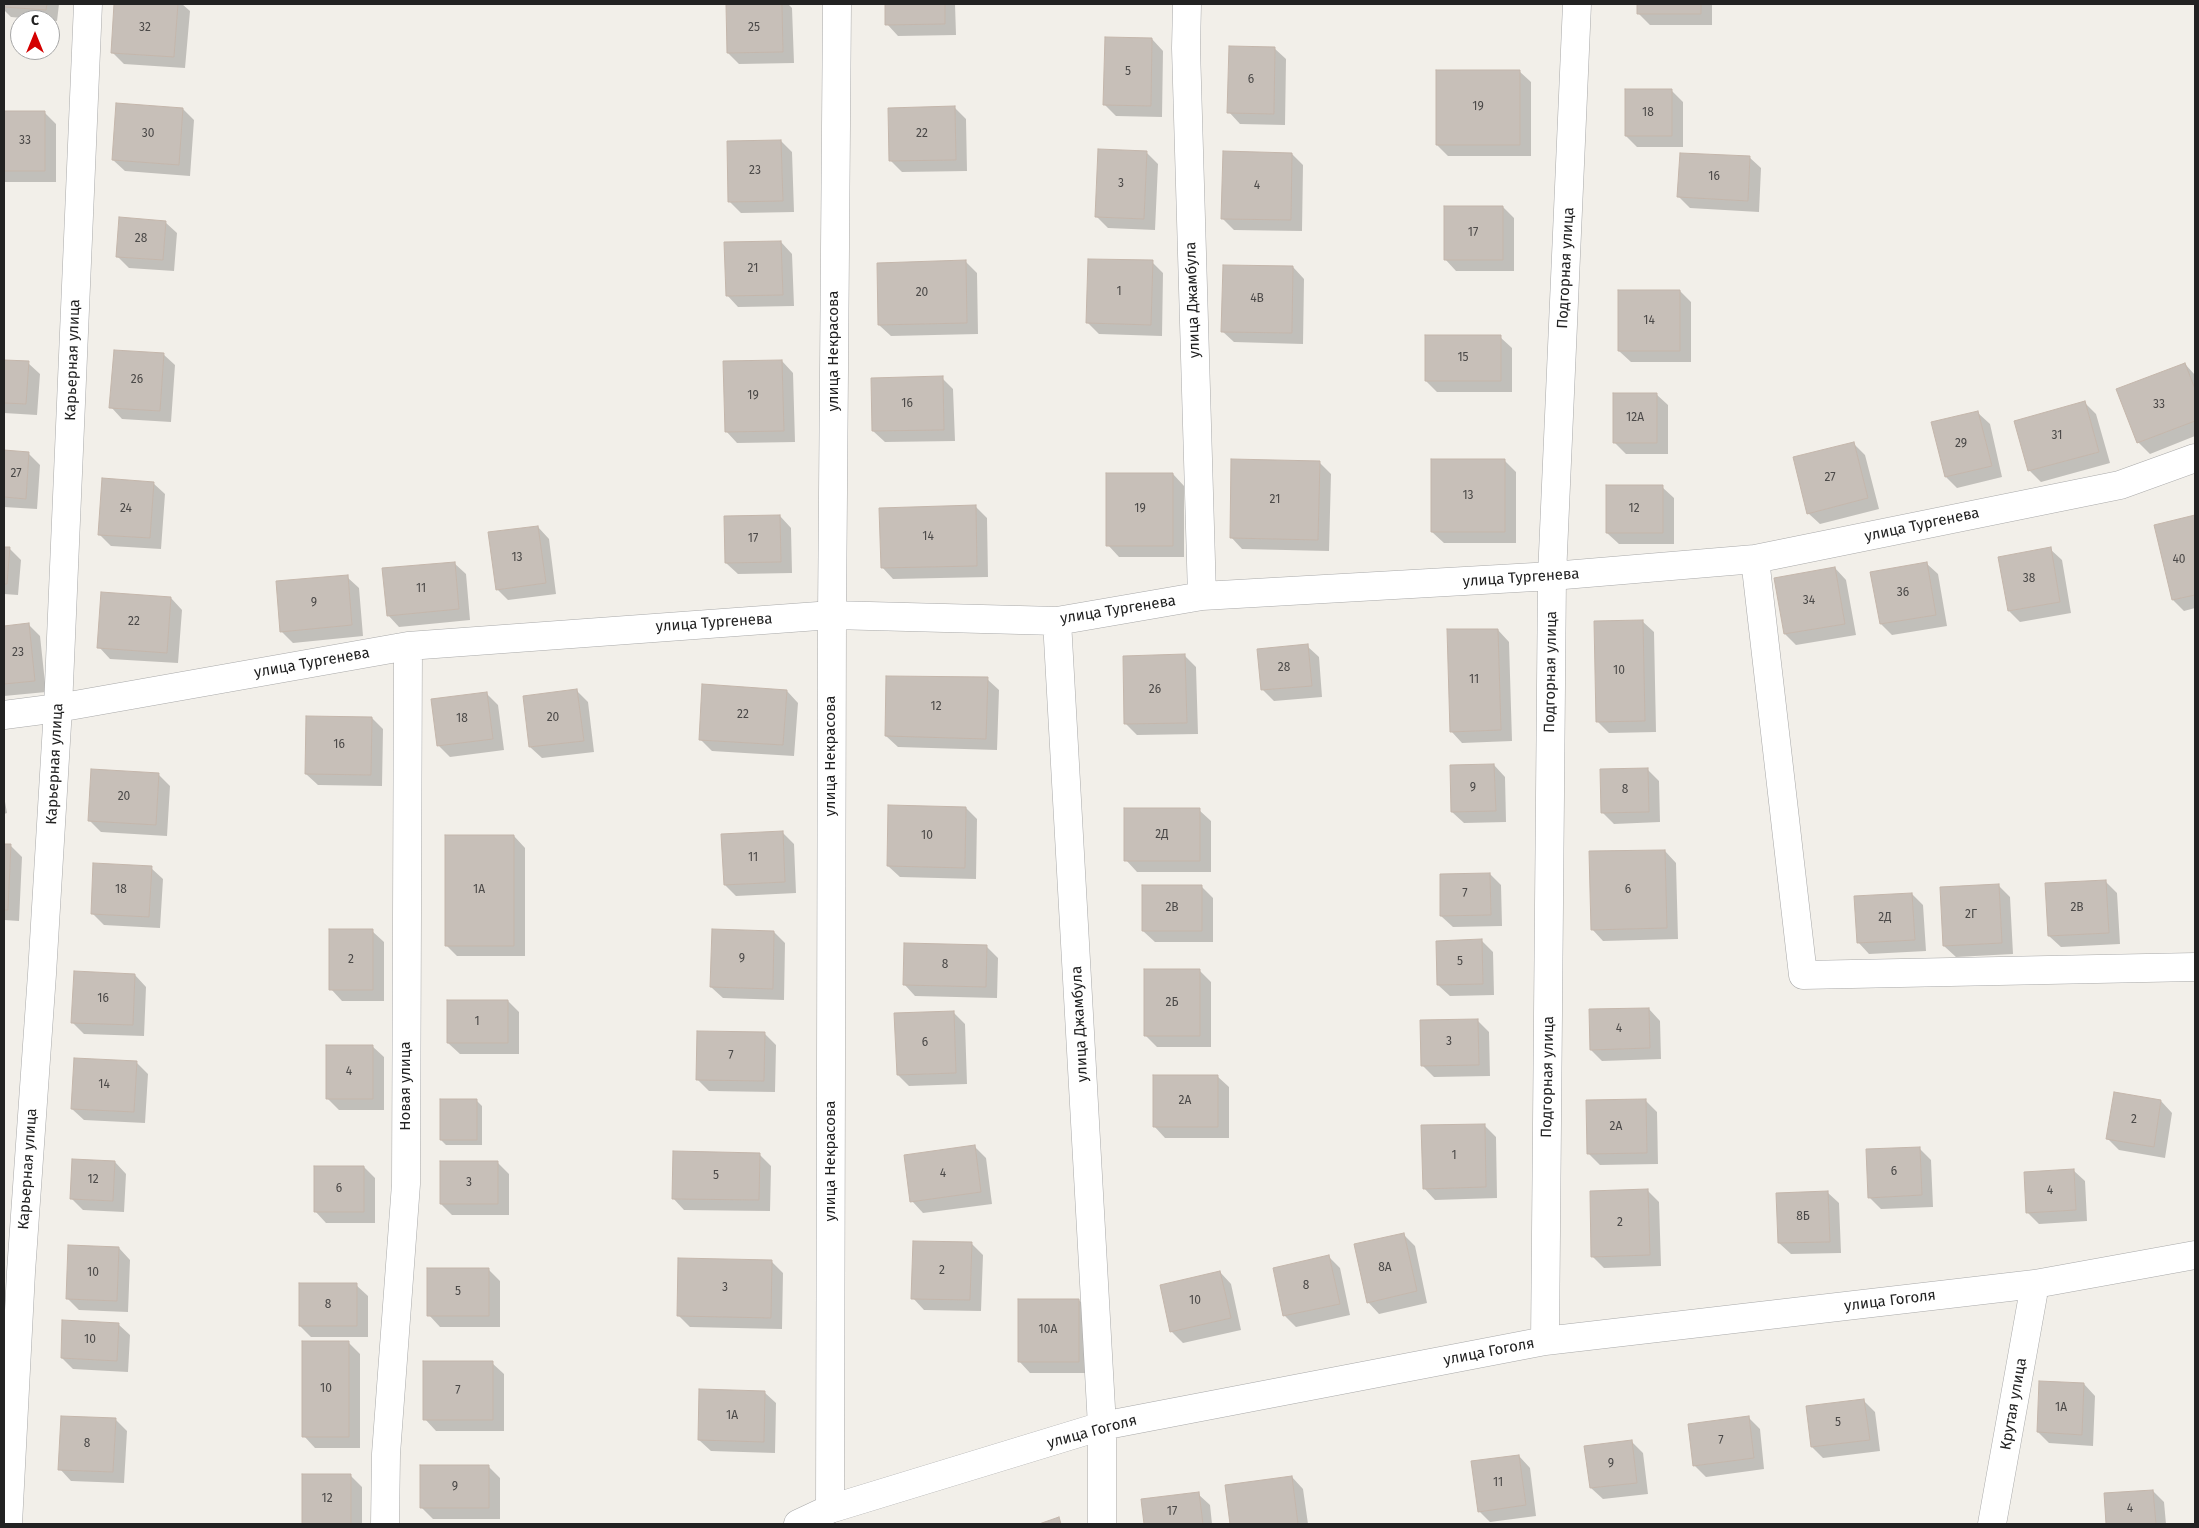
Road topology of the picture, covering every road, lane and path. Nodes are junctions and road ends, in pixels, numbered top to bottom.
1 (88, 4) edge
2 (837, 4) edge
3 (1187, 4) edge
4 (1577, 4) edge
5 (2195, 458) edge
6 (1756, 559) junction
7 (1552, 576) junction
8 (1202, 596) junction
9 (832, 614) junction
10 (1057, 621) junction
11 (408, 646) junction
12 (58, 708) junction
13 (4, 715) edge
14 (2195, 966) edge
15 (2195, 1255) edge
16 (2034, 1284) junction
17 (1546, 1341) junction
18 (1102, 1426) junction
19 (830, 1509) junction
20 (8, 1524) edge
21 (385, 1524) edge
22 (798, 1524) edge
23 (1102, 1524) edge
24 (1992, 1524) edge

1 - 12 street, Карьерная улица
2 - 9 street, улица Некрасова
3 - 8 street, улица Джамбула
4 - 7 street, Подгорная улица
5 - 6 street, улица Тургенева
6 - 7 street, улица Тургенева
6 - 14 street
7 - 8 street, улица Тургенева
7 - 17 street, Подгорная улица
8 - 10 street, улица Тургенева
9 - 10 street, улица Тургенева
9 - 11 street, улица Тургенева
9 - 19 street, улица Некрасова
10 - 18 street, улица Джамбула
11 - 12 street, улица Тургенева
11 - 21 street, Новая улица
12 - 13 street, улица Тургенева
12 - 20 street, Карьерная улица
15 - 16 street, улица Гоголя
16 - 17 street, улица Гоголя
16 - 24 street, Крутая улица
17 - 18 street, улица Гоголя
18 - 19 street, улица Гоголя
18 - 23 street, улица Джамбула
19 - 22 street, улица Гоголя

